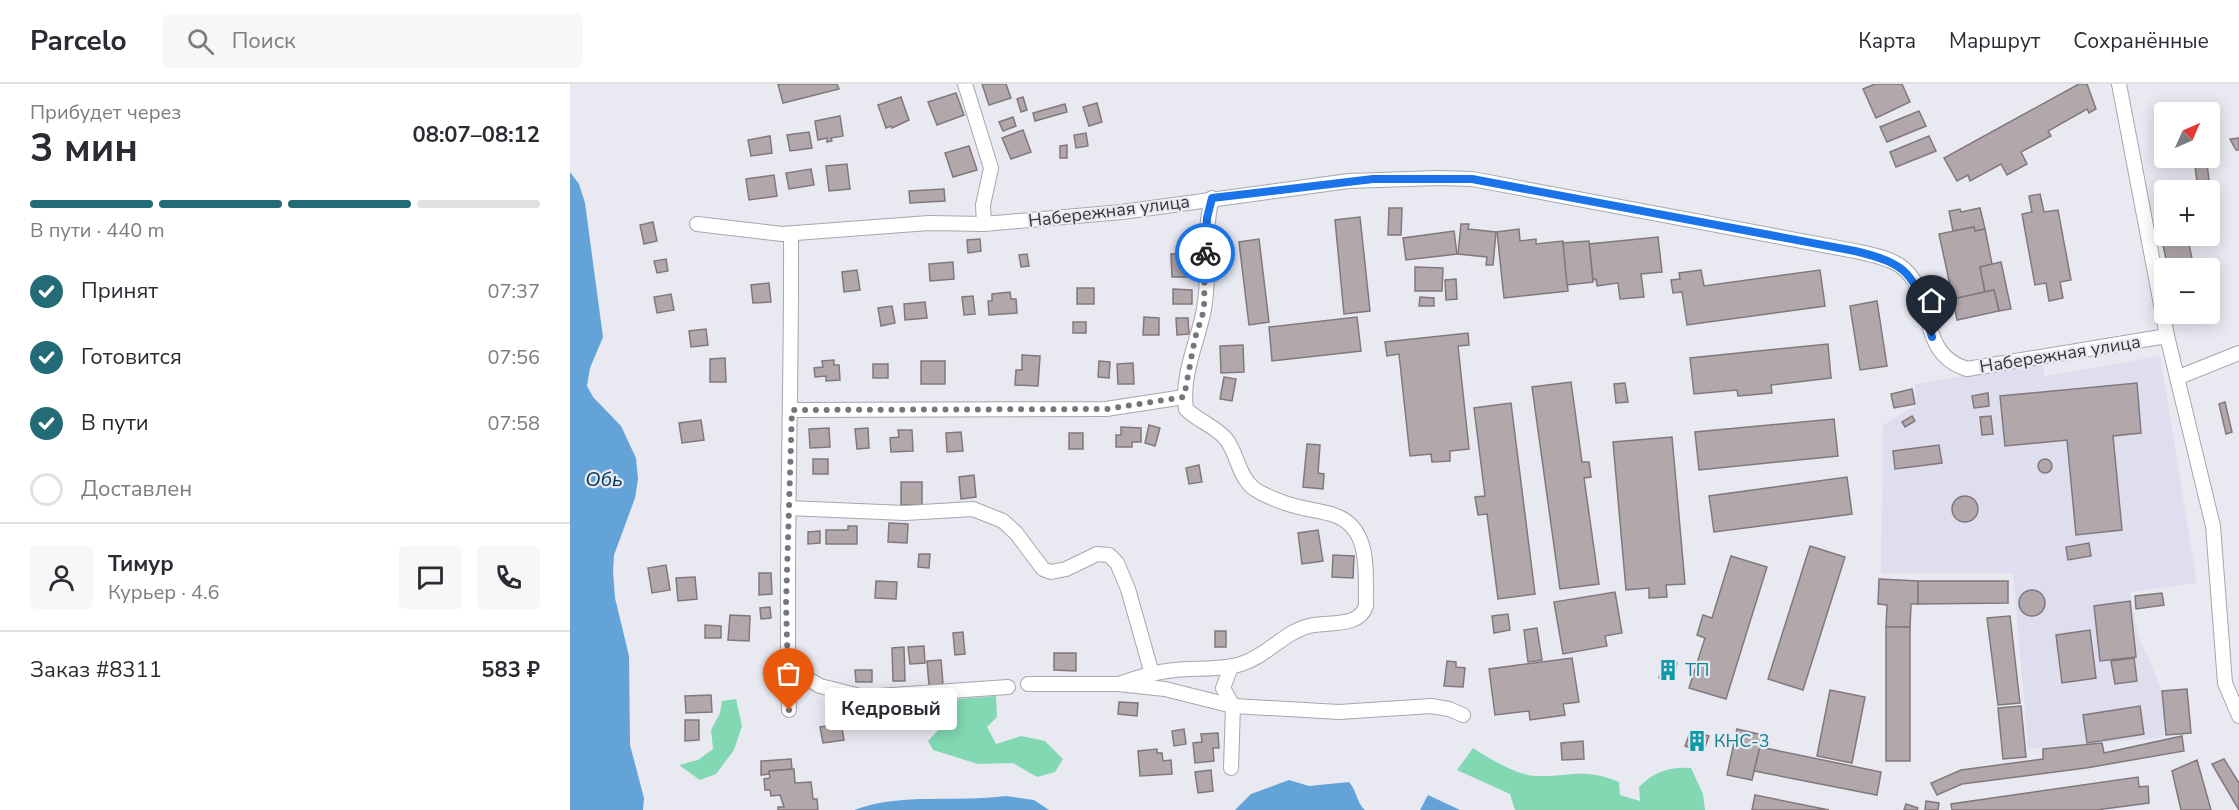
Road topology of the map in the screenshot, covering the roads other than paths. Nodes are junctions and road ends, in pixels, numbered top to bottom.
1 (965, 84) edge
2 (2119, 84) edge
3 (1212, 198) junction
4 (697, 224) dead end
5 (984, 224) junction
6 (791, 234) junction
7 (2167, 336) junction
8 (2239, 354) edge
9 (2178, 377) junction
10 (1184, 397) junction
11 (792, 410) junction
12 (788, 508) junction
13 (788, 667) junction
14 (1231, 667) junction
15 (1152, 674) junction
16 (1028, 684) dead end
17 (1118, 684) junction
18 (1008, 687) dead end
19 (1233, 706) junction
20 (789, 710) dead end
21 (1463, 715) dead end
22 (2239, 716) edge
23 (1231, 768) dead end

1 - 5 street
2 - 7 street
3 - 5 street, Набережная улица
3 - 7 street, Набережная улица
3 - 10 street
4 - 6 street, Набережная улица
5 - 6 street, Набережная улица
6 - 11 street
7 - 9 street
8 - 9 street
9 - 22 street
10 - 11 street
10 - 14 street
11 - 12 street
12 - 13 street
12 - 15 street
13 - 18 street
13 - 20 street
14 - 15 street
14 - 19 street
15 - 17 street
16 - 17 street
17 - 19 street
19 - 21 street
19 - 23 street

